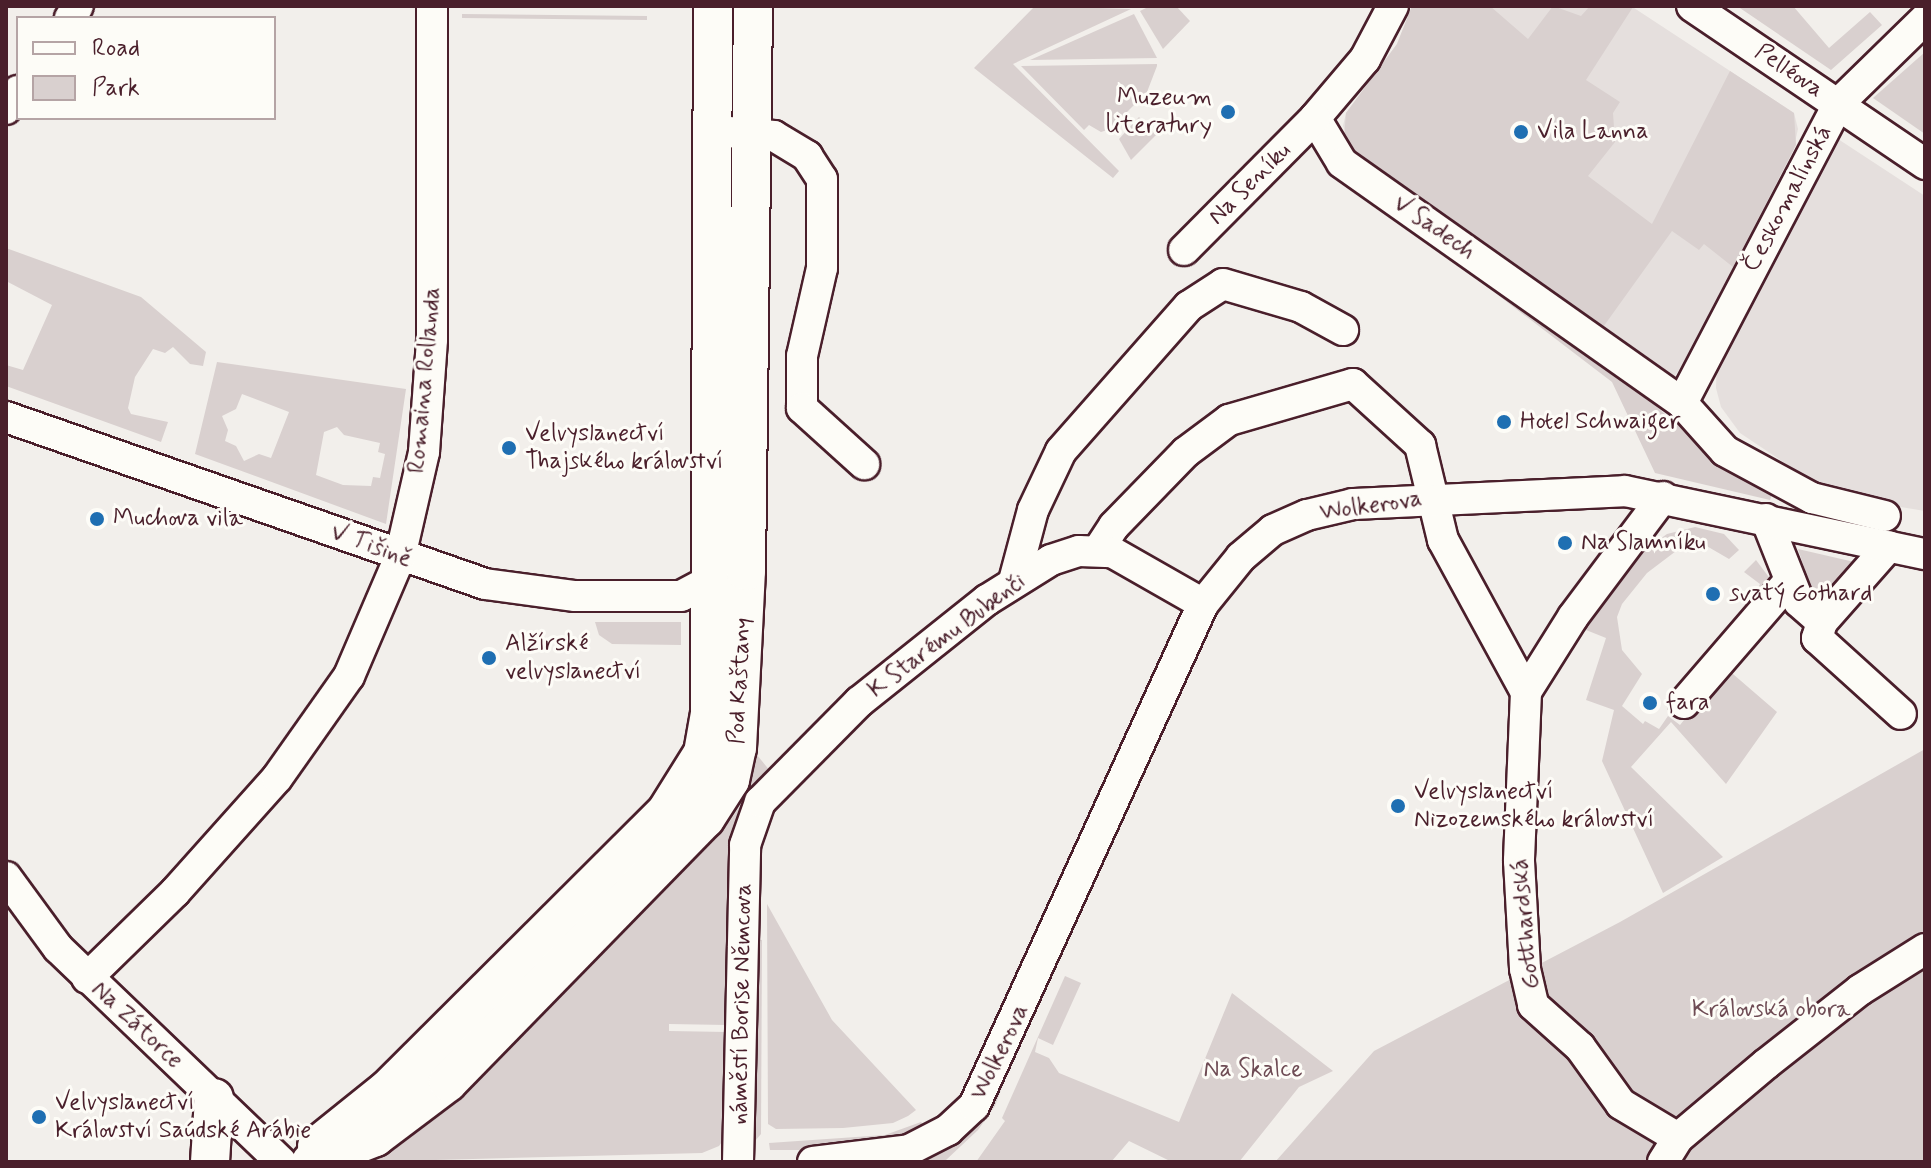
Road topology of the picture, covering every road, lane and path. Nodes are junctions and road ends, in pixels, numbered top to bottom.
1 (432, 6) edge
2 (713, 6) edge
3 (753, 6) edge
4 (1393, 6) edge
5 (1692, 6) edge
6 (1925, 19) edge
7 (1838, 104) junction
8 (1315, 118) junction
9 (711, 130) junction
10 (752, 135) junction
11 (1925, 164) edge
12 (1184, 250) dead end
13 (1343, 330) dead end
14 (1682, 403) junction
15 (6, 417) edge
16 (864, 464) dead end
17 (1432, 497) junction
18 (1663, 497) junction
19 (1885, 516) dead end
20 (1766, 519) junction
21 (1889, 546) junction
22 (1099, 549) junction
23 (1925, 554) edge
24 (400, 557) junction
25 (746, 571) junction
26 (1790, 580) junction
27 (1014, 581) junction
28 (706, 583) junction
29 (1203, 604) junction
30 (1822, 622) junction
31 (1526, 692) junction
32 (1684, 703) dead end
33 (1901, 714) dead end
34 (745, 845) joint
35 (6, 877) edge
36 (1925, 949) edge
37 (87, 978) junction
38 (214, 1098) junction
39 (1671, 1150) edge
40 (210, 1162) edge
41 (281, 1162) edge
42 (295, 1162) edge
43 (311, 1162) edge
44 (738, 1162) edge
45 (813, 1162) edge

1 - 24 street, Romaina Rollanda
2 - 9 main road, Pod Kaštany
3 - 10 main road, Pod Kaštany
4 - 8 street
5 - 7 street, Pelléova
6 - 7 street, Českomalínská
7 - 11 street, Pelléova
7 - 14 street, Českomalínská
8 - 12 street, Na Seníku
8 - 14 street, V Sadech
9 - 10 street
9 - 28 main road, Pod Kaštany
10 - 16 street
10 - 25 main road, Pod Kaštany
13 - 27 street
14 - 19 street, V Sadech
15 - 24 street, V Tišině
17 - 18 street, Wolkerova
17 - 22 street
17 - 29 street, Wolkerova
17 - 31 street
18 - 20 street, Wolkerova
18 - 31 street, Gotthardská
20 - 21 street, Wolkerova
20 - 26 street
21 - 23 street, Wolkerova
21 - 30 street
22 - 27 street, K Starému Bubenči
22 - 29 street
24 - 28 street, V Tišině
24 - 37 street, Romaina Rollanda
25 - 28 street, V Tišině
25 - 43 main road, Pod Kaštany
26 - 30 street
26 - 32 street
27 - 34 street, K Starému Bubenči
28 - 42 main road, Pod Kaštany
29 - 45 street, Wolkerova
30 - 33 street
31 - 39 street, Gotthardská
34 - 44 street, náměstí Borise Němcova
35 - 37 street, Na Zátorce
36 - 39 street
37 - 38 street, Na Zátorce
38 - 40 main road
38 - 41 street, Na Zátorce

